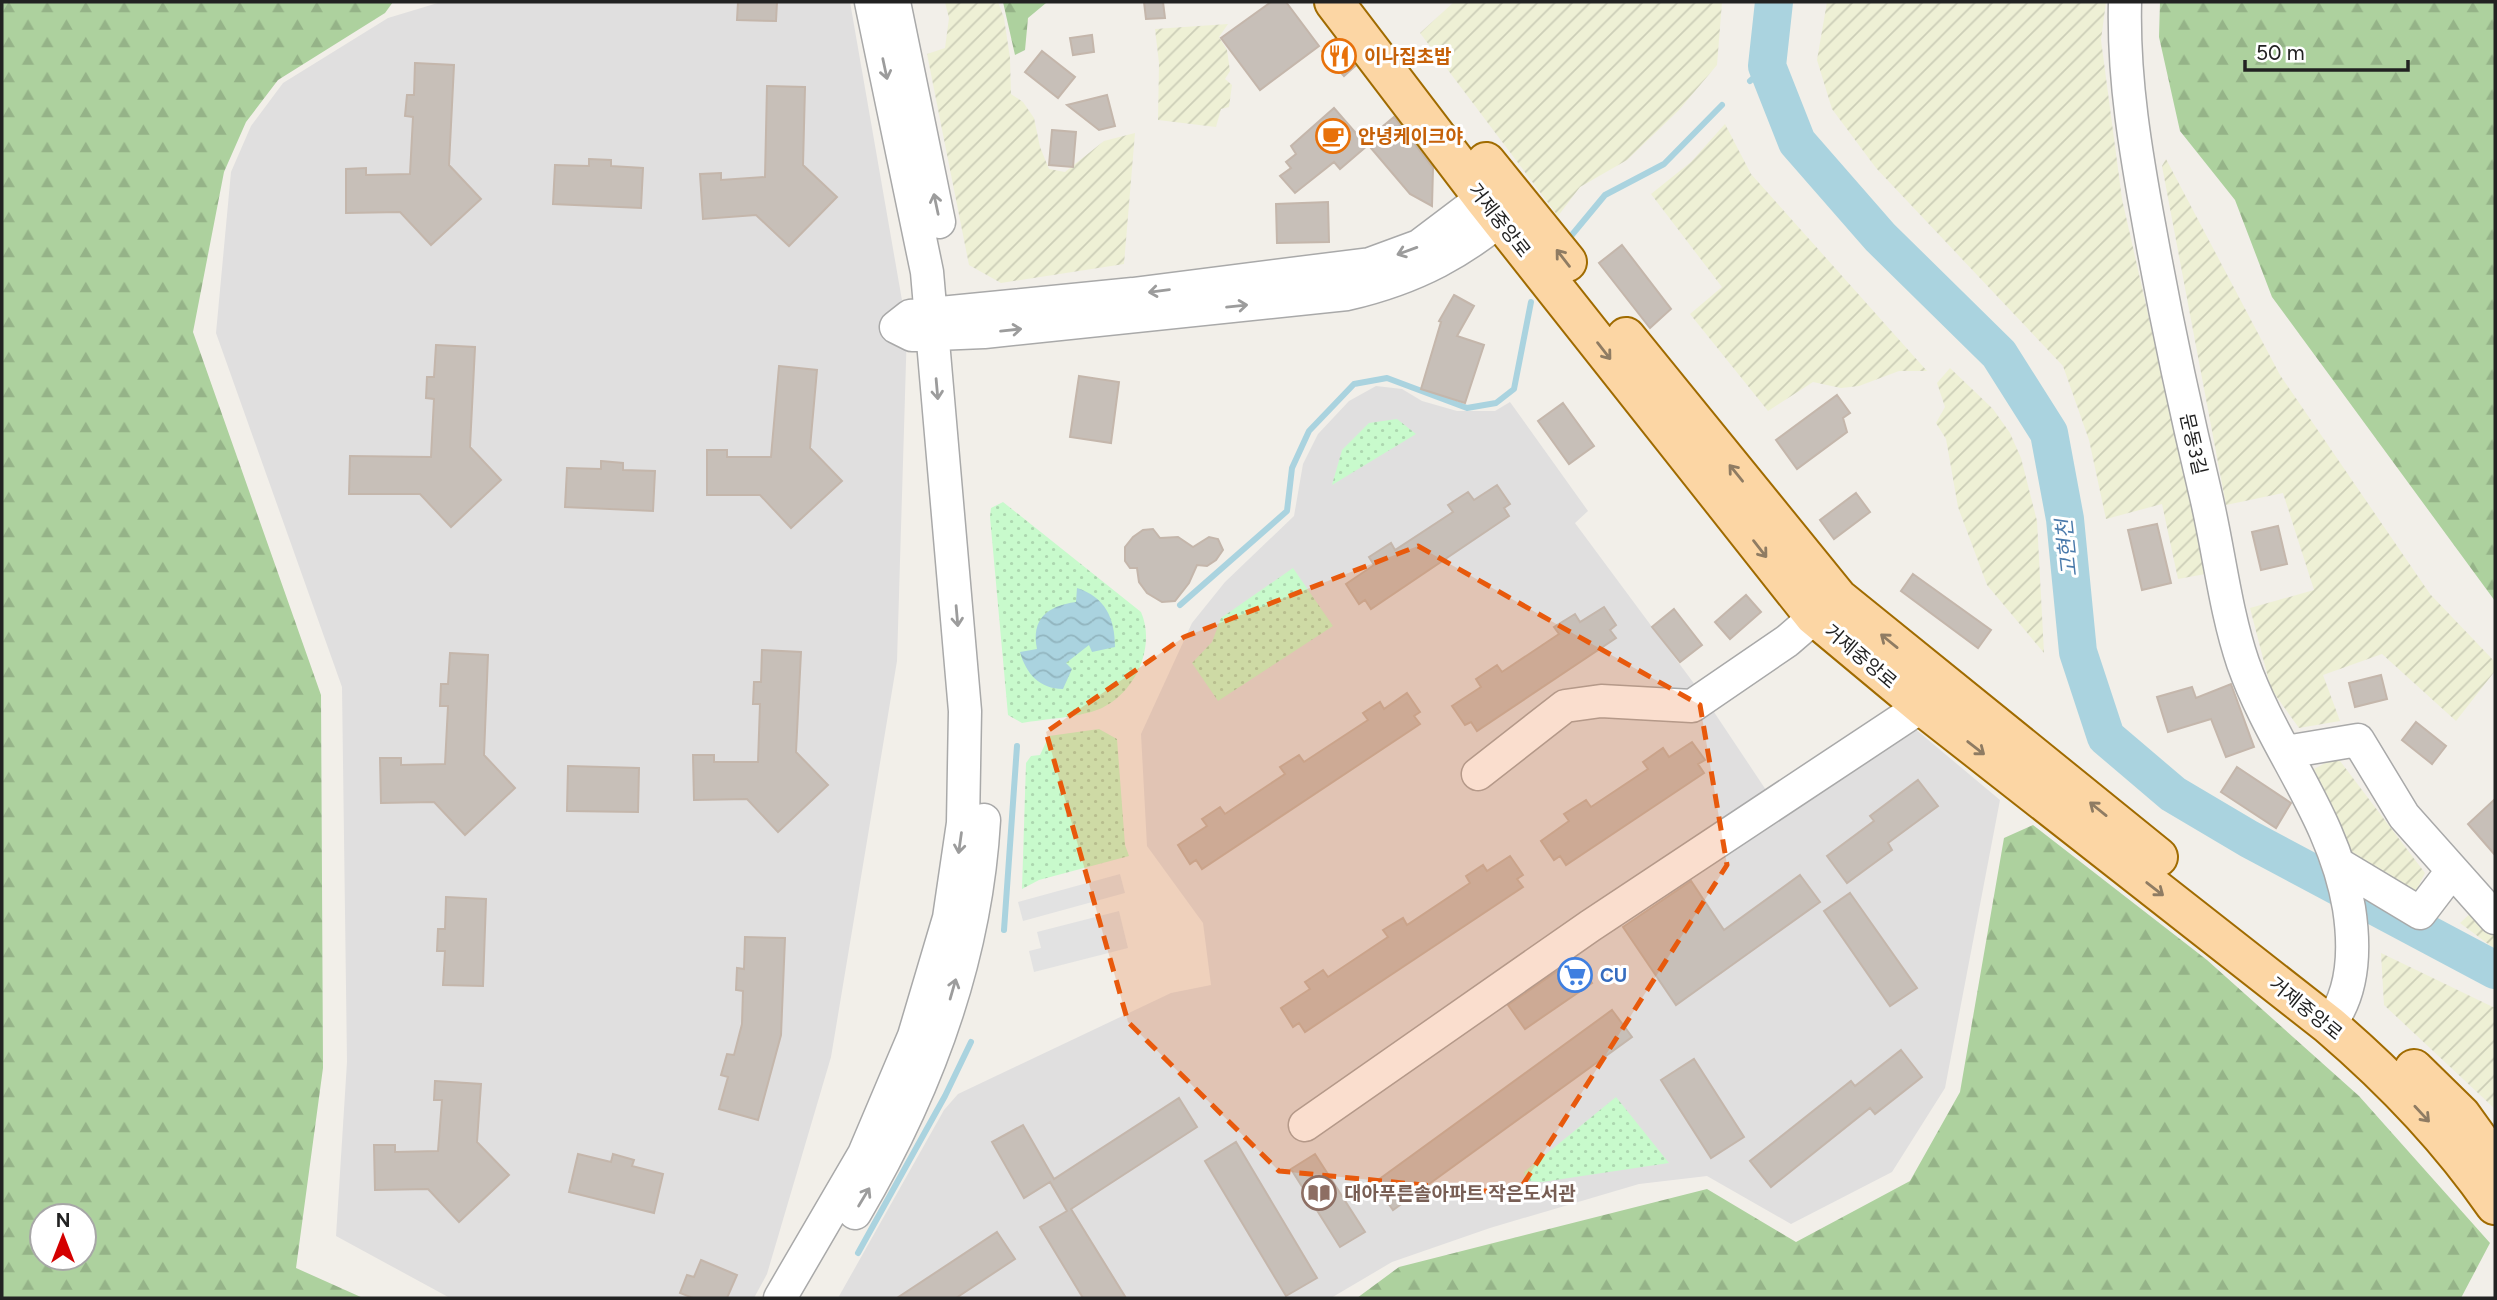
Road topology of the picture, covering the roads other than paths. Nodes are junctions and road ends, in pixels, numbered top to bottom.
1 (871, 2) edge
2 (894, 2) edge
3 (1334, 2) edge
4 (1364, 2) edge
5 (2125, 2) edge
6 (1488, 212) junction
7 (942, 323) junction
8 (1826, 607) junction
9 (1932, 695) junction
10 (2286, 752) junction
11 (1478, 774) dead end
12 (2340, 865) junction
13 (2452, 871) junction
14 (2495, 918) edge
15 (2336, 1016) junction
16 (1305, 1125) dead end
17 (2495, 1163) edge
18 (2495, 1205) edge
19 (780, 1298) edge
20 (804, 1298) edge

1 -> 7 street
7 -> 2 street
3 - 6 main road, 거제중앙로
4 - 6 main road, 거제중앙로
5 - 10 street, 문동3길
6 - 7 street
8 -> 6 main road, 거제중앙로
6 -> 8 main road, 거제중앙로
7 -> 19 street
20 -> 7 street
8 - 9 main road, 거제중앙로
8 - 11 street
9 - 15 main road, 거제중앙로
9 - 16 street
10 - 12 street, 문동3길
10 - 13 street
12 - 13 street
12 - 15 street, 문동3길
13 - 14 street
15 - 17 main road, 거제중앙로
15 -> 18 main road, 거제중앙로

